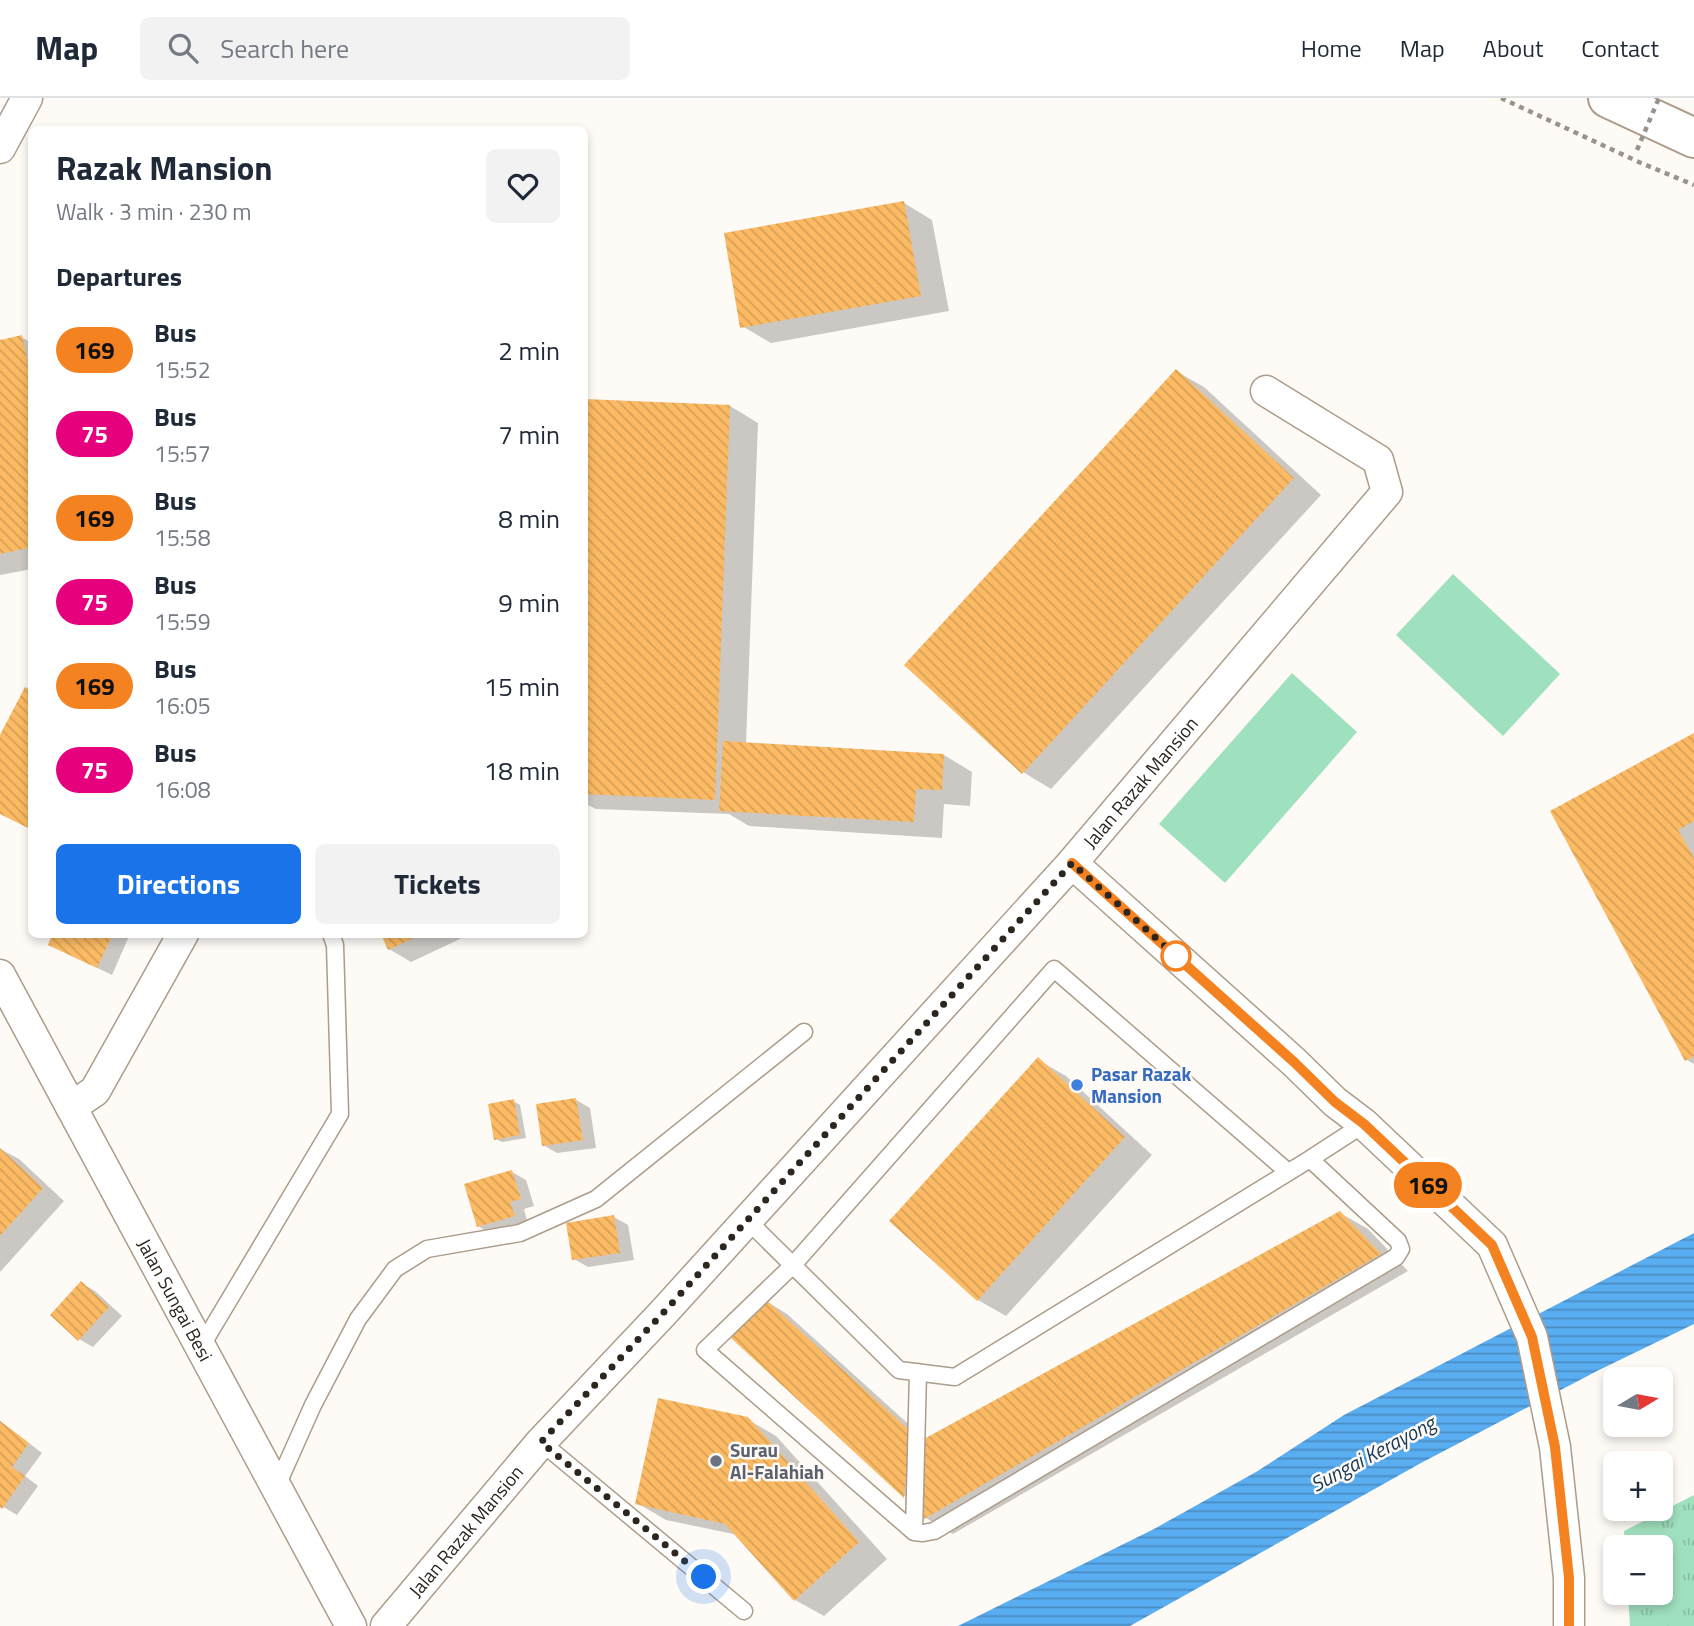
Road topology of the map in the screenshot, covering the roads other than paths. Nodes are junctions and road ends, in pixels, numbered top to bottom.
1 (27, 98) edge
2 (1608, 98) edge
3 (1694, 138) edge
4 (0, 148) edge
5 (1266, 391) dead end
6 (1072, 863) junction
7 (181, 938) edge
8 (332, 938) edge
9 (0, 975) edge
10 (804, 1031) dead end
11 (71, 1107) junction
12 (1364, 1124) junction
13 (1310, 1159) junction
14 (1288, 1172) junction
15 (747, 1220) junction
16 (793, 1265) junction
17 (201, 1347) junction
18 (918, 1372) junction
19 (541, 1442) junction
20 (276, 1488) junction
21 (914, 1532) junction
22 (744, 1611) dead end
23 (351, 1626) edge
24 (386, 1626) edge
25 (1569, 1626) edge

1 - 4 street
2 - 3 highway
5 - 6 street, Jalan Razak Mansion
6 - 12 street
6 - 15 street, Jalan Razak Mansion
7 - 11 street
8 - 17 lane
9 - 11 street, Jalan Sungai Besi
10 - 20 lane
11 - 17 street, Jalan Sungai Besi
12 - 13 lane
12 - 25 street
13 - 14 lane
13 - 21 lane
14 - 16 lane
14 - 18 lane
15 - 16 lane
15 - 19 street, Jalan Razak Mansion
16 - 18 lane
16 - 21 lane
17 - 20 street, Jalan Sungai Besi
18 - 21 lane
19 - 22 lane
19 - 24 street, Jalan Razak Mansion
20 - 23 street, Jalan Sungai Besi

